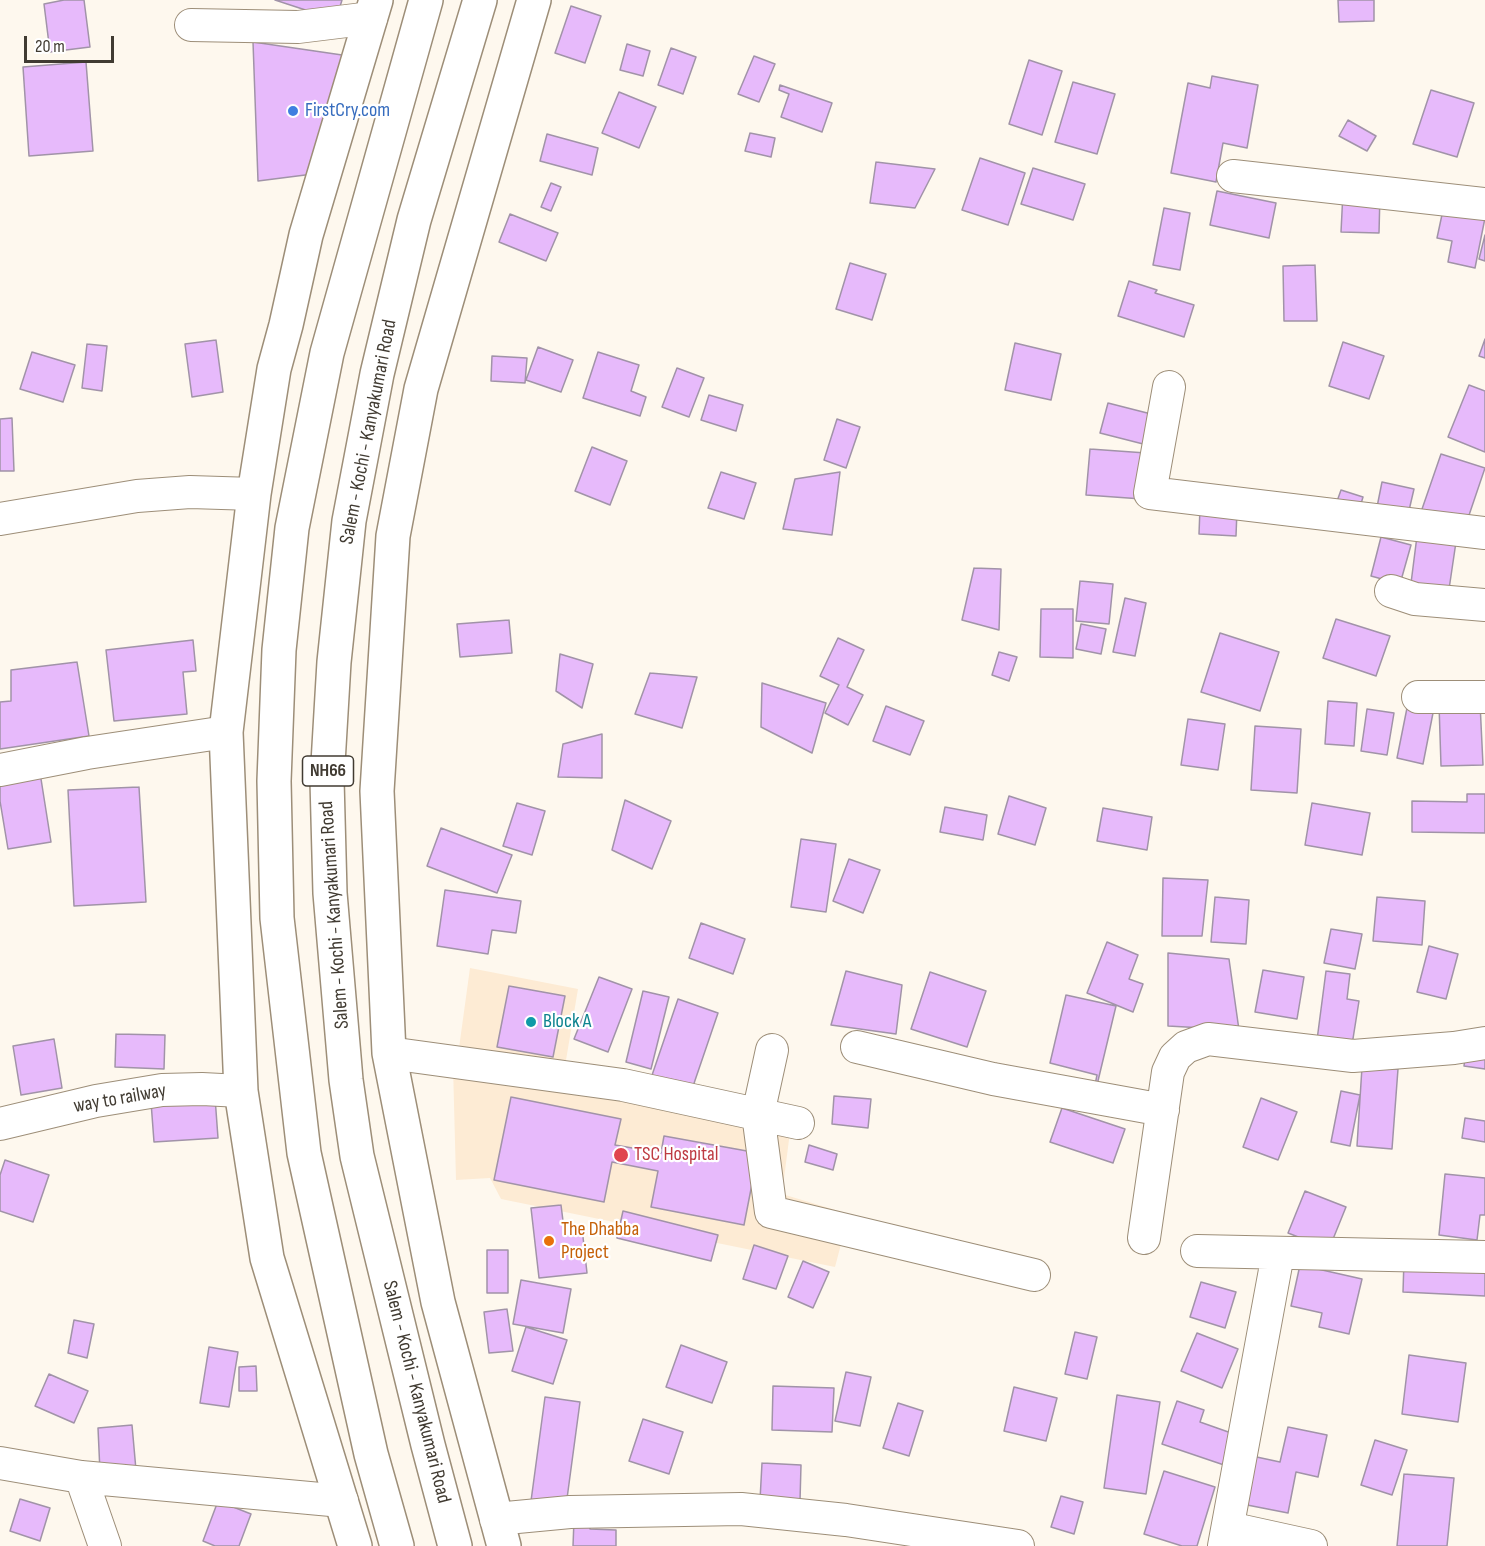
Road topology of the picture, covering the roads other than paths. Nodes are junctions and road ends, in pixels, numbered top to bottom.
1 (426, 0) edge
2 (480, 0) edge
3 (534, 0) edge
4 (373, 9) edge
5 (191, 24) dead end
6 (1233, 176) dead end
7 (1485, 204) edge
8 (1169, 387) dead end
9 (254, 494) junction
10 (0, 519) edge
11 (1485, 533) edge
12 (1391, 591) dead end
13 (1485, 605) edge
14 (1418, 697) dead end
15 (1485, 697) edge
16 (226, 732) junction
17 (0, 770) edge
18 (1485, 1043) edge
19 (857, 1047) dead end
20 (772, 1050) dead end
21 (389, 1053) junction
22 (241, 1091) junction
23 (1163, 1110) junction
24 (758, 1114) junction
25 (798, 1123) dead end
26 (0, 1124) edge
27 (1144, 1238) dead end
28 (1197, 1251) dead end
29 (1278, 1254) junction
30 (1485, 1257) edge
31 (1034, 1275) dead end
32 (0, 1464) edge
33 (81, 1477) junction
34 (342, 1501) junction
35 (500, 1532) edge
36 (1226, 1537) edge
37 (105, 1546) edge
38 (355, 1546) edge
39 (397, 1546) edge
40 (455, 1546) edge
41 (1018, 1546) edge
42 (1311, 1546) edge

1 - 39 main road, NH66
2 - 40 main road, Salem - Kochi - Kanyakumari Road / NH66
3 - 21 main road
4 - 5 street
4 - 9 main road
6 - 7 street
8 - 11 street
9 - 10 street
9 - 16 main road
12 - 13 street
14 - 15 street
16 - 17 street
16 - 22 main road
18 - 23 street
19 - 23 street
20 - 24 street
21 - 24 street
21 - 35 main road
22 - 26 street, way to railway
22 - 34 main road
23 - 27 street
24 - 25 street
24 - 31 street
28 - 29 street
29 - 30 street
29 - 36 street
32 - 33 street
33 - 34 street
33 - 37 street
34 - 38 main road
35 - 41 street
36 - 42 street

